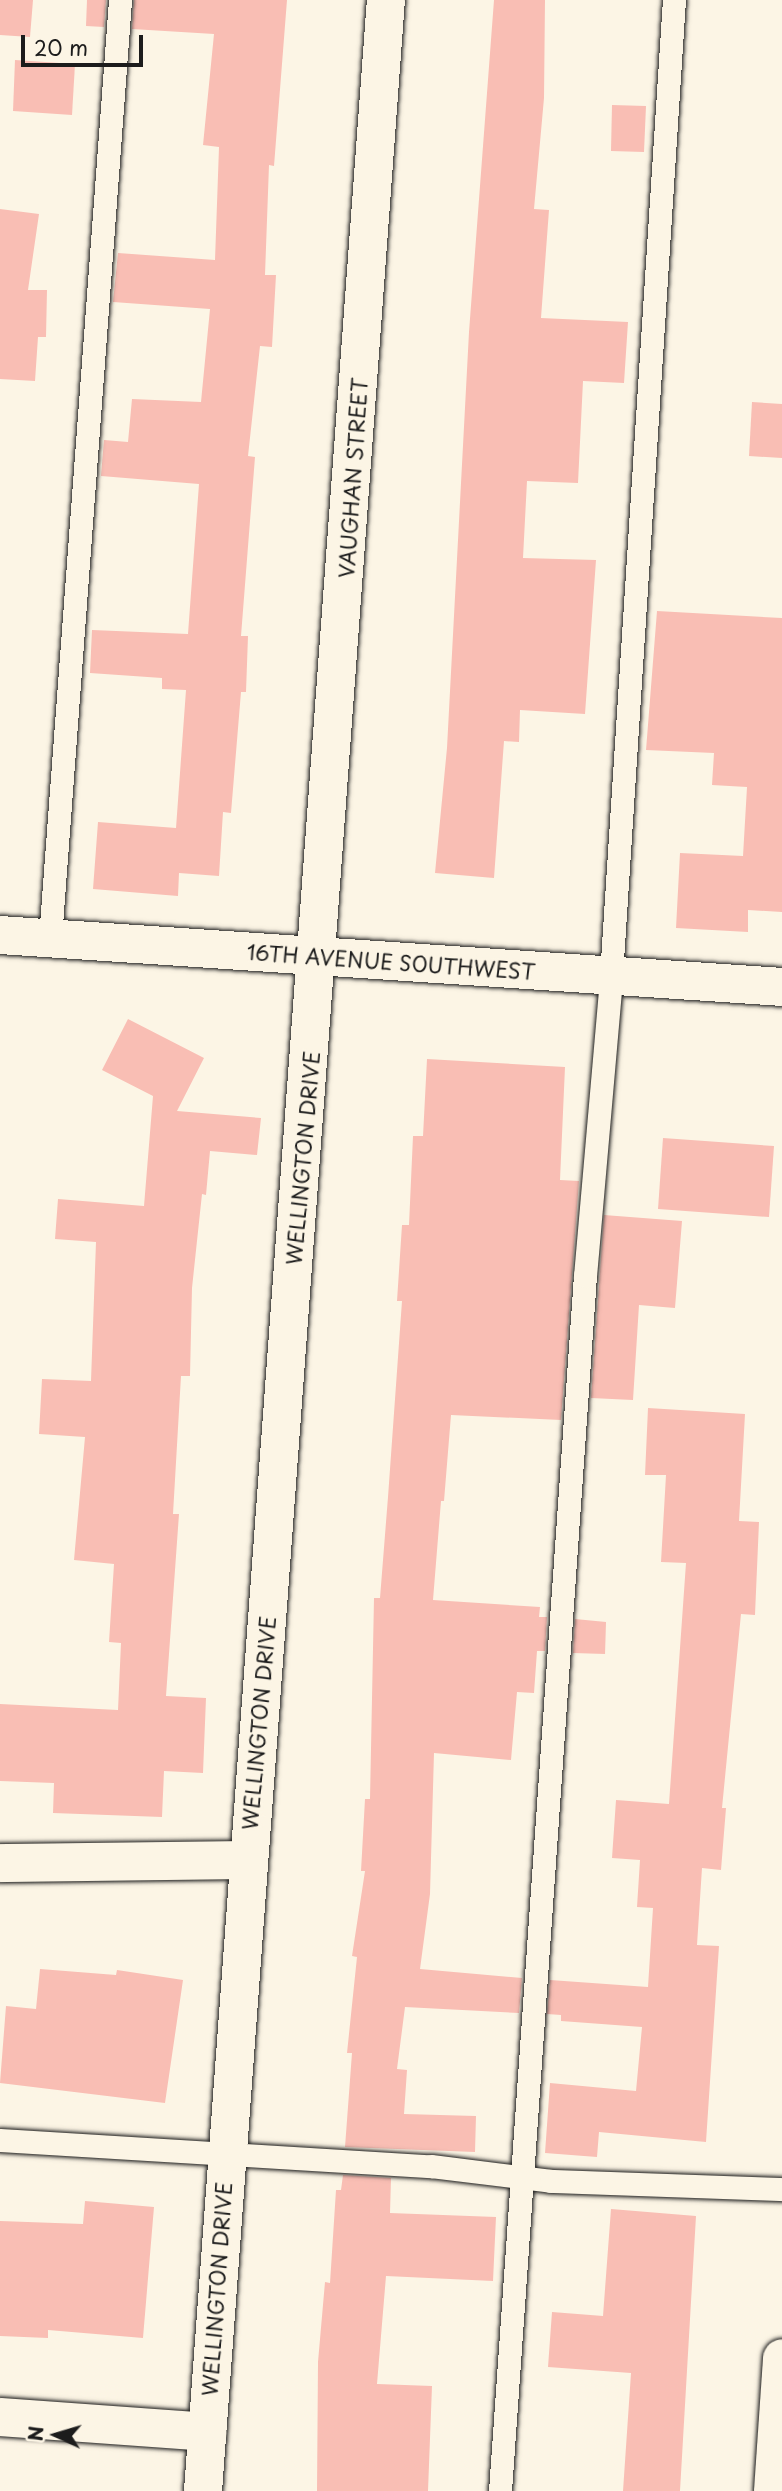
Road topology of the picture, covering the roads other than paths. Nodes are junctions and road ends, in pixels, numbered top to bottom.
1 (120, 0) edge
2 (386, 0) edge
3 (674, 0) edge
4 (0, 935) edge
5 (50, 938) junction
6 (318, 956) junction
7 (611, 976) junction
8 (782, 987) edge
9 (247, 1860) junction
10 (0, 1863) edge
11 (0, 2140) edge
12 (224, 2157) junction
13 (522, 2175) junction
14 (782, 2189) edge
15 (782, 2358) edge
16 (0, 2417) edge
17 (207, 2432) junction
18 (203, 2491) edge
19 (500, 2491) edge
20 (773, 2491) edge

1 - 5 lane
2 - 6 street, VAUGHAN STREET
3 - 7 lane
4 - 5 street, 16TH AVENUE SOUTHWEST
5 - 6 street, 16TH AVENUE SOUTHWEST
6 - 7 street, 16TH AVENUE SOUTHWEST
6 - 9 street, WELLINGTON DRIVE
7 - 8 street, 16TH AVENUE SOUTHWEST
7 - 13 lane
9 - 10 street
9 - 12 street, WELLINGTON DRIVE
11 - 12 lane
12 - 13 lane
12 - 17 street, WELLINGTON DRIVE
13 - 14 lane
13 - 19 lane
15 - 20 street
16 - 17 street
17 - 18 street, WELLINGTON DRIVE

